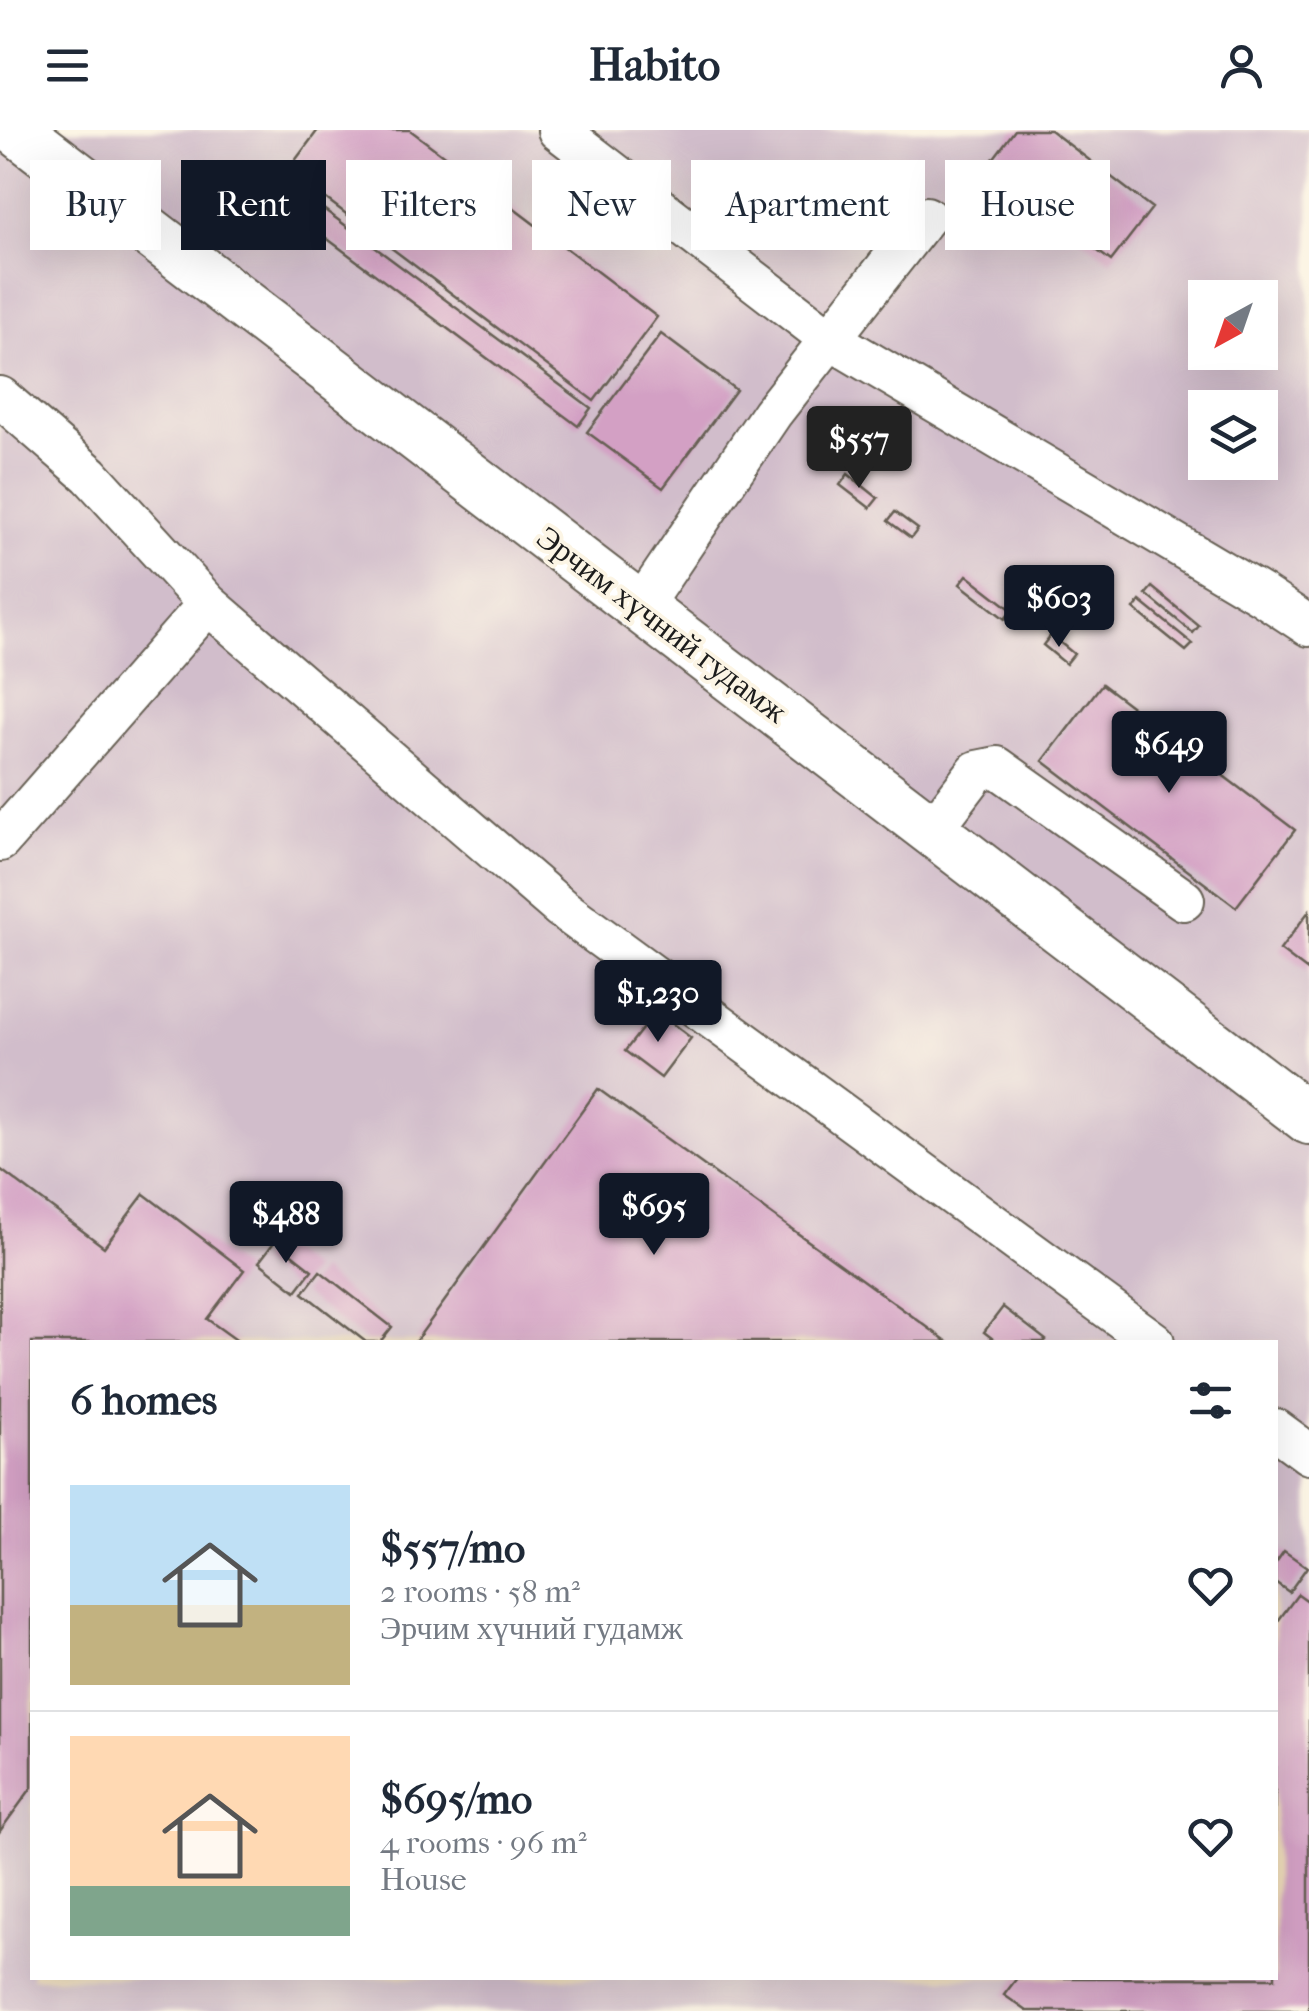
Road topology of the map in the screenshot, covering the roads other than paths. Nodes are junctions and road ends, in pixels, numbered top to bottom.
1 (16, 130) edge
2 (582, 138) edge
3 (926, 217) dead end
4 (830, 339) junction
5 (0, 397) edge
6 (208, 604) junction
7 (640, 608) junction
8 (1309, 626) edge
9 (932, 829) junction
10 (0, 841) edge
11 (1184, 900) dead end
12 (1309, 1119) edge
13 (1151, 1340) edge
14 (1278, 1431) edge
15 (1309, 1454) edge

1 - 7 main road, Эрчим хүчний гудамж
2 - 4 lane
3 - 4 lane
4 - 7 lane
4 - 8 lane
5 - 6 lane
6 - 10 lane
6 - 13 lane
7 - 9 main road, Эрчим хүчний гудамж
9 - 11 lane
9 - 12 main road, Эрчим хүчний гудамж
14 - 15 lane

